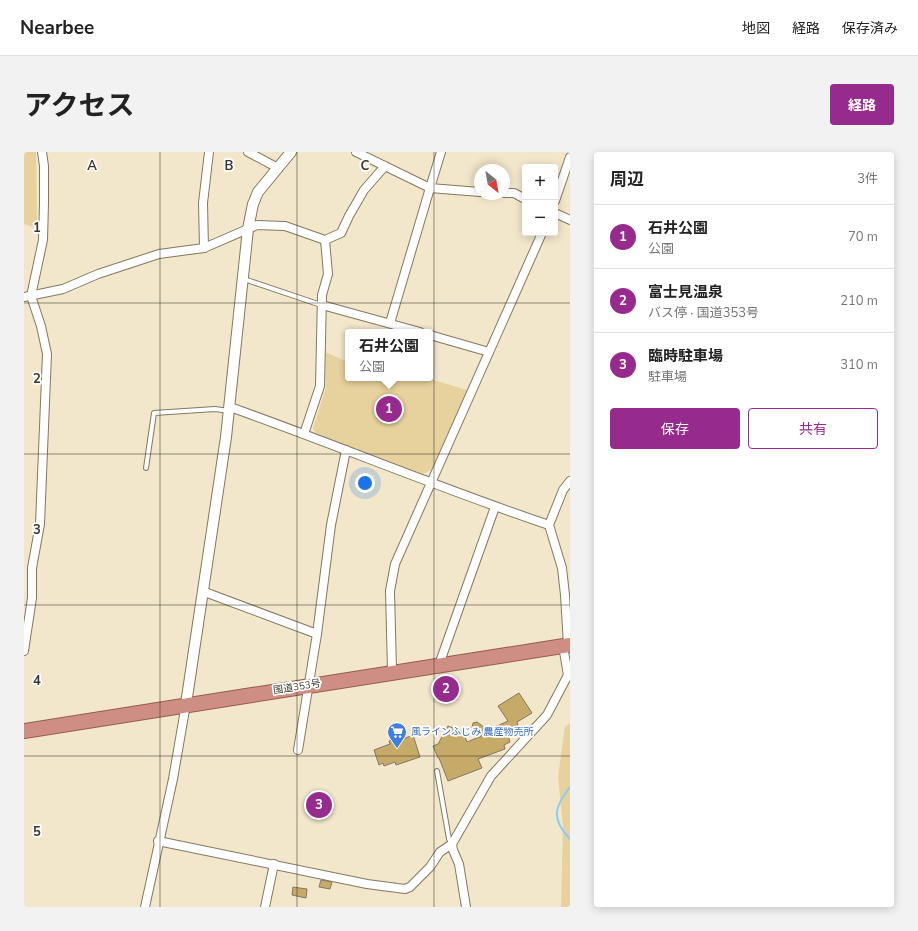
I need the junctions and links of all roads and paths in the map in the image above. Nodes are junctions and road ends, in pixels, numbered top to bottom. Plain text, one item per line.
1 (42, 152) edge
2 (209, 152) edge
3 (248, 152) edge
4 (291, 152) edge
5 (356, 152) edge
6 (441, 152) edge
7 (570, 157) edge
8 (385, 166) junction
9 (278, 168) junction
10 (430, 188) junction
11 (558, 191) edge
12 (474, 192) edge
13 (510, 194) edge
14 (522, 198) edge
15 (558, 214) edge
16 (570, 220) edge
17 (248, 229) junction
18 (541, 236) edge
19 (325, 240) junction
20 (204, 248) junction
21 (243, 279) junction
22 (27, 297) edge
23 (322, 305) junction
24 (390, 323) junction
25 (410, 329) edge
26 (433, 336) edge
27 (489, 352) junction
28 (230, 409) junction
29 (304, 434) junction
30 (346, 450) junction
31 (146, 468) dead end
32 (570, 481) edge
33 (431, 482) junction
34 (495, 507) junction
35 (549, 526) junction
36 (202, 591) junction
37 (317, 634) junction
38 (567, 645) edge
39 (24, 651) edge
40 (568, 662) edge
41 (441, 664) junction
42 (392, 671) junction
43 (309, 685) junction
44 (186, 704) junction
45 (24, 731) edge
46 (298, 750) dead end
47 (437, 771) dead end
48 (158, 841) junction
49 (452, 844) junction
50 (274, 864) junction
51 (145, 907) edge
52 (265, 907) edge
53 (466, 907) edge

1 - 22 street
2 - 20 street
3 - 9 street
4 - 9 street
5 - 8 street
6 - 10 street
7 - 11 street
8 - 10 street
8 - 19 street
9 - 17 street
10 - 12 street
10 - 24 street
13 - 14 street
15 - 16 street
17 - 19 street
17 - 20 street
17 - 21 street
18 - 27 street
19 - 23 street
20 - 22 street
21 - 23 lane
21 - 28 street
22 - 39 street
23 - 24 street
23 - 29 street
24 - 25 street
26 - 27 street
27 - 33 street
28 - 29 street
28 - 31 lane
28 - 36 street
29 - 30 street
30 - 33 street
30 - 37 street
32 - 35 street
33 - 34 street
33 - 42 street
34 - 35 street
34 - 41 street
35 - 38 street
36 - 37 street
36 - 44 street
37 - 43 street
38 - 40 street
38 - 41 highway, 国道353号
40 - 49 street
41 - 42 highway, 国道353号
42 - 43 highway, 国道353号
43 - 44 highway, 国道353号
43 - 46 street
44 - 45 highway, 国道353号
44 - 48 street
47 - 49 lane
48 - 50 street
48 - 51 street
49 - 50 street
49 - 53 street
50 - 52 street

